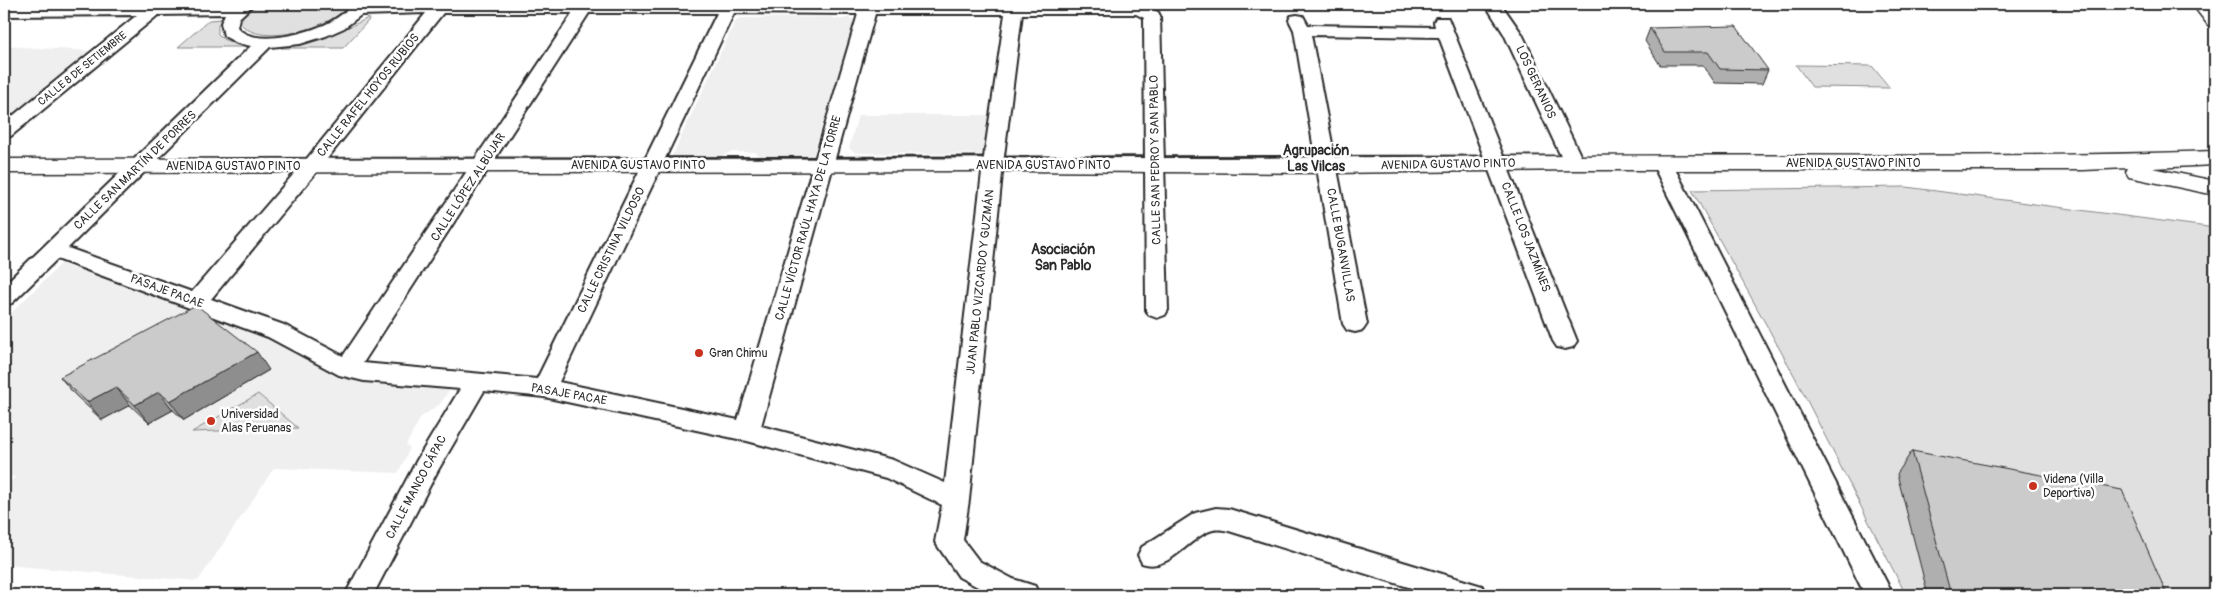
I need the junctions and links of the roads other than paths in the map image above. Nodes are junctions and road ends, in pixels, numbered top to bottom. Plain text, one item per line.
1 (14, 4) edge
2 (1493, 4) edge
3 (2202, 4) edge
4 (242, 6) edge
5 (441, 6) edge
6 (728, 6) edge
7 (868, 6) edge
8 (158, 7) edge
9 (361, 7) edge
10 (585, 7) edge
11 (1015, 7) edge
12 (4, 11) edge
13 (2215, 21) edge
14 (1444, 27) joint
15 (265, 42) junction
16 (4, 132) edge
17 (2215, 158) edge
18 (1574, 163) junction
19 (1662, 163) junction
20 (2083, 163) junction
21 (652, 164) junction
22 (823, 164) junction
23 (993, 164) junction
24 (1498, 164) junction
25 (312, 165) junction
26 (482, 165) junction
27 (1156, 165) junction
28 (4, 166) edge
29 (140, 166) junction
30 (1328, 166) junction
31 (2215, 188) edge
32 (53, 250) junction
33 (4, 298) edge
34 (197, 301) junction
35 (1157, 310) dead end
36 (1355, 324) dead end
37 (1565, 341) dead end
38 (347, 369) junction
39 (477, 382) junction
40 (544, 388) junction
41 (747, 432) junction
42 (956, 500) junction
43 (1152, 555) dead end
44 (359, 595) edge
45 (1025, 595) edge
46 (1472, 595) edge
47 (1879, 595) edge

1 - 12 street
2 - 18 street, LOS GERANIOS
3 - 13 main road
4 - 8 street
4 - 15 street
5 - 9 street
5 - 10 street
5 - 25 street, CALLE RAFEL HOYOS RUBIOS
6 - 7 street
6 - 10 street
6 - 21 street, CALLE CRISTINA VILDOSO
7 - 11 street
7 - 22 street, CALLE VÍCTOR RAÚL HAYA DE LA TORRE
8 - 12 street
8 - 16 street, CALLE 8 DE SETIEMBRE
9 - 15 street
10 - 26 street, CALLE LÓPEZ ALBÚJAR
11 - 23 street, JUAN PABLO VIZCARDO Y GUZMÁN
11 - 27 street, CALLE SAN PEDRO Y SAN PABLO
14 - 24 street, CALLE LOS JAZMÍNES
14 - 30 street, CALLE BUGANVILLAS
15 - 29 street, CALLE SAN MARTÍN DE PORRES
17 - 20 main road, AVENIDA GUSTAVO PINTO
18 - 19 main road, AVENIDA GUSTAVO PINTO
18 - 24 main road, AVENIDA GUSTAVO PINTO
19 - 20 main road, AVENIDA GUSTAVO PINTO
19 - 47 street
20 - 31 main road, AVENIDA GUSTAVO PINTO
21 - 22 main road, AVENIDA GUSTAVO PINTO
21 - 26 main road, AVENIDA GUSTAVO PINTO
21 - 40 street, CALLE CRISTINA VILDOSO
22 - 23 main road, AVENIDA GUSTAVO PINTO
22 - 41 street, CALLE VÍCTOR RAÚL HAYA DE LA TORRE
23 - 27 main road, AVENIDA GUSTAVO PINTO
23 - 42 street, JUAN PABLO VIZCARDO Y GUZMÁN
24 - 30 main road, AVENIDA GUSTAVO PINTO
24 - 37 street, CALLE LOS JAZMÍNES
25 - 26 main road, AVENIDA GUSTAVO PINTO
25 - 29 main road, AVENIDA GUSTAVO PINTO
25 - 34 street, CALLE RAFEL HOYOS RUBIOS
26 - 38 street, CALLE LÓPEZ ALBÚJAR
27 - 30 main road, AVENIDA GUSTAVO PINTO
27 - 35 street, CALLE SAN PEDRO Y SAN PABLO
28 - 29 main road, AVENIDA GUSTAVO PINTO
29 - 32 street, CALLE SAN MARTÍN DE PORRES
30 - 36 street, CALLE BUGANVILLAS
32 - 33 street, CALLE SAN MARTÍN DE PORRES
32 - 34 street, PASAJE PACAE
34 - 38 street, PASAJE PACAE
38 - 39 street, PASAJE PACAE
39 - 40 street, PASAJE PACAE
39 - 44 street, CALLE MANCO CÁPAC
40 - 41 street, PASAJE PACAE
41 - 42 street, PASAJE PACAE
42 - 45 street
43 - 46 street

